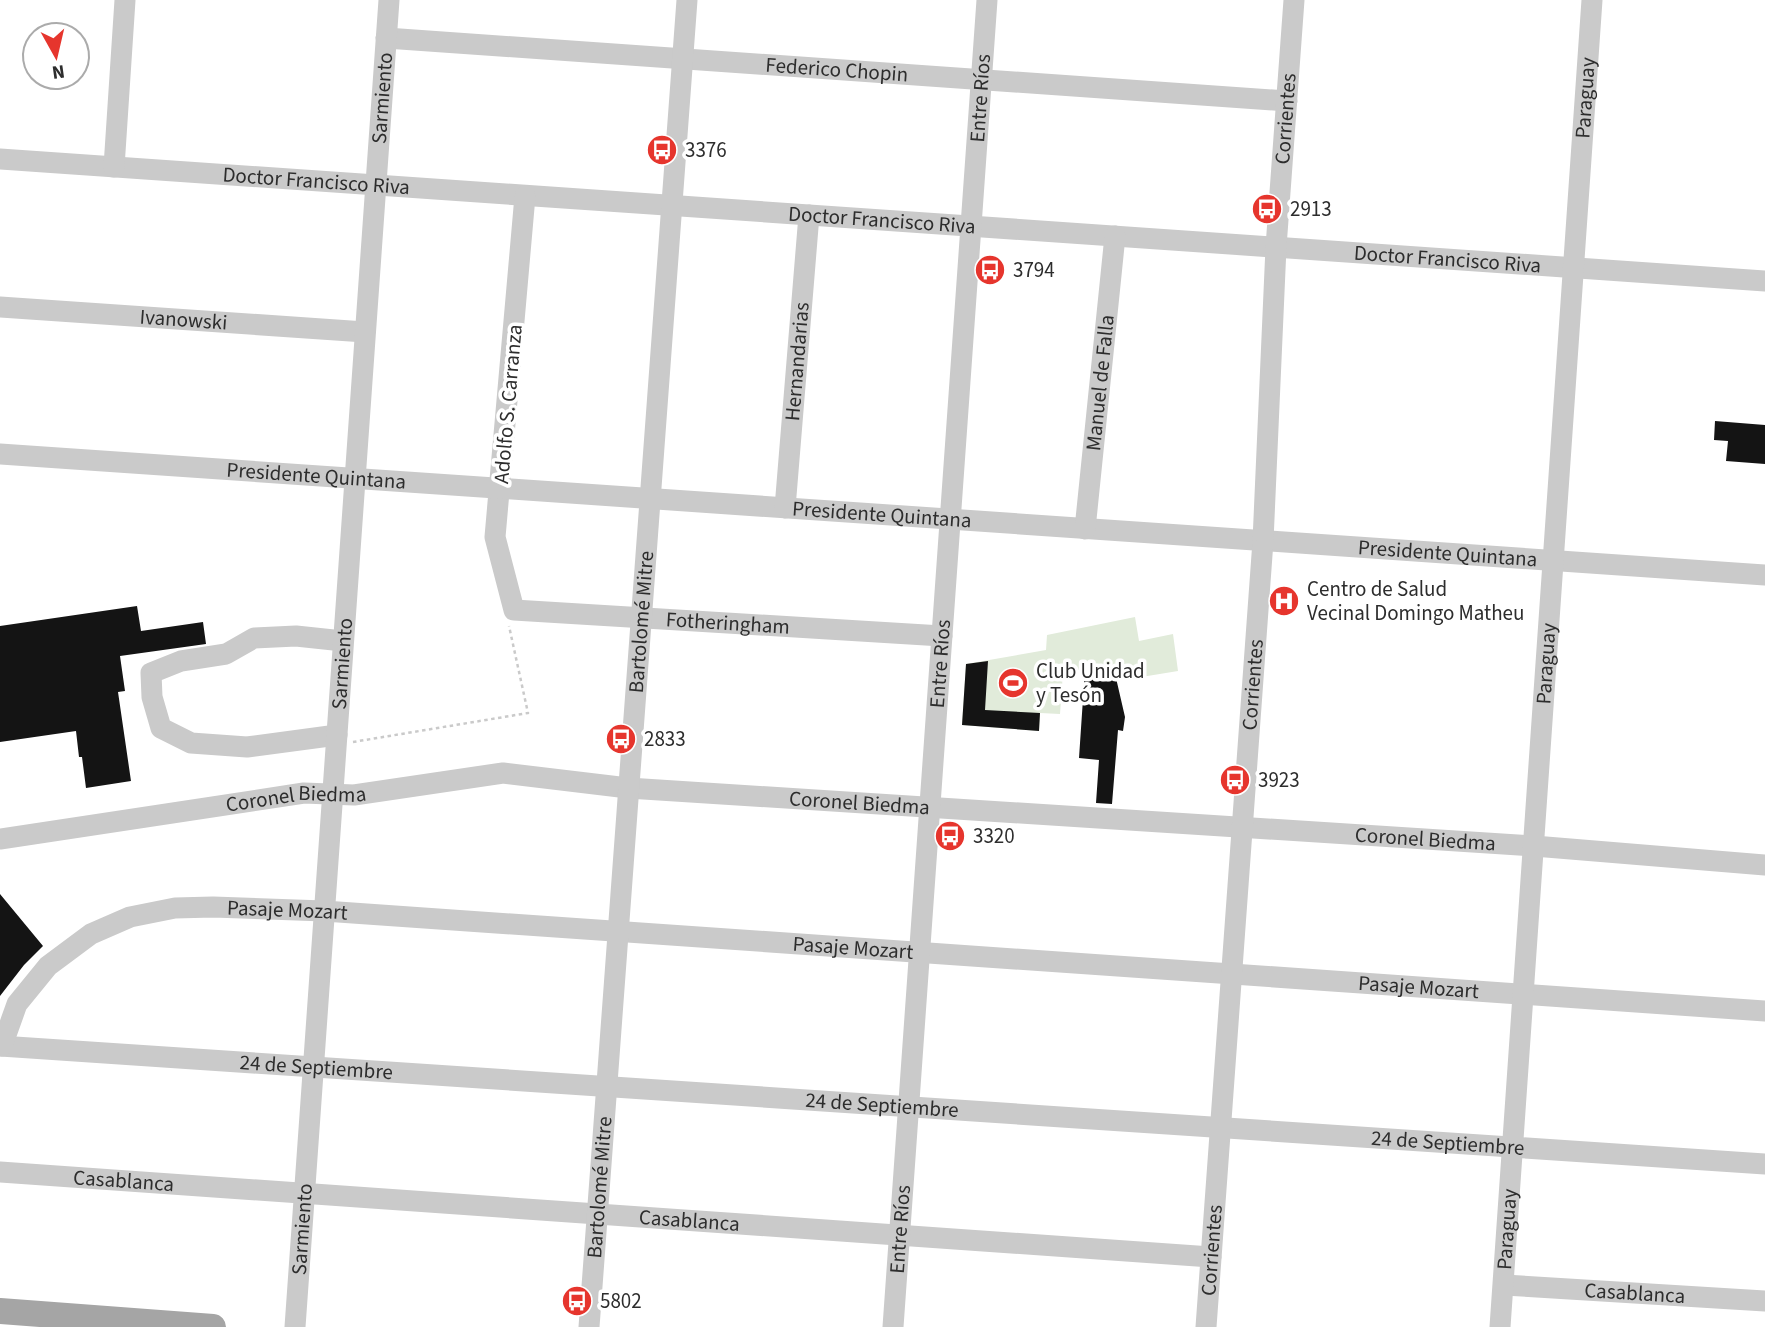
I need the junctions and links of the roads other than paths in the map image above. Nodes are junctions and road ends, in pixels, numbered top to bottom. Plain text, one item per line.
1 (125, 0) edge
2 (389, 0) edge
3 (687, 0) edge
4 (987, 0) edge
5 (1294, 0) edge
6 (1592, 0) edge
7 (386, 38) junction
8 (683, 59) junction
9 (981, 80) junction
10 (1287, 101) junction
11 (0, 159) edge
12 (114, 167) junction
13 (376, 185) junction
14 (525, 196) junction
15 (672, 205) junction
16 (809, 215) junction
17 (971, 226) junction
18 (1115, 236) junction
19 (1276, 247) junction
20 (1575, 268) junction
21 (1765, 281) edge
22 (0, 307) edge
23 (365, 332) junction
24 (0, 454) edge
25 (355, 478) junction
26 (500, 488) junction
27 (650, 499) junction
28 (785, 508) junction
29 (950, 519) junction
30 (1085, 529) junction
31 (1263, 541) junction
32 (1554, 561) junction
33 (1765, 575) edge
34 (514, 610) joint
35 (643, 618) junction
36 (942, 636) junction
37 (343, 640) junction
38 (336, 740) junction
39 (628, 788) junction
40 (333, 793) junction
41 (929, 808) junction
42 (1242, 828) junction
43 (0, 839) edge
44 (1534, 846) junction
45 (1765, 865) edge
46 (324, 911) junction
47 (618, 931) junction
48 (920, 952) junction
49 (1232, 974) junction
50 (1524, 994) junction
51 (1765, 1010) edge
52 (1, 1046) edge
53 (313, 1067) junction
54 (607, 1086) junction
55 (909, 1106) junction
56 (1221, 1127) junction
57 (1513, 1147) junction
58 (1765, 1164) edge
59 (0, 1172) edge
60 (304, 1194) junction
61 (598, 1214) junction
62 (900, 1236) junction
63 (1211, 1257) junction
64 (1504, 1285) junction
65 (1765, 1301) edge
66 (0, 1311) edge
67 (213, 1327) edge
68 (295, 1327) edge
69 (589, 1327) edge
70 (893, 1327) edge
71 (1206, 1327) edge
72 (1500, 1327) edge

1 - 12 street
2 - 7 street, Sarmiento
3 - 8 street, Bartolomé Mitre
4 - 9 street, Entre Ríos
5 - 10 street, Corrientes
6 - 20 street, Paraguay
7 - 8 street, Federico Chopin
7 - 13 street, Sarmiento
8 - 9 street, Federico Chopin
8 - 15 street, Bartolomé Mitre
9 - 10 street, Federico Chopin
9 - 17 street, Entre Ríos
10 - 19 street, Corrientes
11 - 12 street, Doctor Francisco Riva
12 - 13 street, Doctor Francisco Riva
13 - 14 street, Doctor Francisco Riva
13 - 23 street, Sarmiento
14 - 15 street, Doctor Francisco Riva
14 - 26 street, Adolfo S. Carranza
15 - 16 street, Doctor Francisco Riva
15 - 27 street, Bartolomé Mitre
16 - 17 street, Doctor Francisco Riva
16 - 28 street, Hernandarias
17 - 18 street, Doctor Francisco Riva
17 - 29 street, Entre Ríos
18 - 19 street, Doctor Francisco Riva
18 - 30 street, Manuel de Falla
19 - 20 street, Doctor Francisco Riva
19 - 31 street, Corrientes
20 - 21 street, Doctor Francisco Riva
20 - 32 street, Paraguay
22 - 23 street, Ivanowski
23 - 25 street, Sarmiento
24 - 25 street, Presidente Quintana
25 - 26 street, Presidente Quintana
25 - 37 street, Sarmiento
26 - 27 street, Presidente Quintana
26 - 34 street, Adolfo S. Carranza
27 - 28 street, Presidente Quintana
27 - 35 street, Bartolomé Mitre
28 - 29 street, Presidente Quintana
29 - 30 street, Presidente Quintana
29 - 36 street, Entre Ríos
30 - 31 street, Presidente Quintana
31 - 32 street, Presidente Quintana
31 - 42 street, Corrientes
32 - 33 street, Presidente Quintana
32 - 44 street, Paraguay
34 - 35 street, Fotheringham
35 - 36 street, Fotheringham
35 - 39 street, Bartolomé Mitre
36 - 41 street, Entre Ríos
37 - 38 street, Sarmiento
37 - 38 street
38 - 40 street, Sarmiento
39 - 40 street, Coronel Biedma
39 - 41 street, Coronel Biedma
39 - 47 street, Bartolomé Mitre
40 - 43 street, Coronel Biedma
40 - 46 street, Sarmiento
41 - 42 street, Coronel Biedma
41 - 48 street, Entre Ríos
42 - 44 street, Coronel Biedma
42 - 49 street, Corrientes
44 - 45 street, Coronel Biedma
44 - 50 street, Paraguay
46 - 47 street, Pasaje Mozart
46 - 52 street, Pasaje Mozart
46 - 53 street, Sarmiento
47 - 48 street, Pasaje Mozart
47 - 54 street, Bartolomé Mitre
48 - 49 street, Pasaje Mozart
48 - 55 street, Entre Ríos
49 - 50 street, Pasaje Mozart
49 - 56 street, Corrientes
50 - 51 street, Pasaje Mozart
50 - 57 street, Paraguay
52 - 53 street, 24 de Septiembre
53 - 54 street, 24 de Septiembre
53 - 60 street, Sarmiento
54 - 55 street, 24 de Septiembre
54 - 61 street, Bartolomé Mitre
55 - 56 street, 24 de Septiembre
55 - 62 street, Entre Ríos
56 - 57 street, 24 de Septiembre
56 - 63 street, Corrientes
57 - 58 street, 24 de Septiembre
57 - 64 street, Paraguay
59 - 60 street, Casablanca
60 - 61 street, Casablanca
60 - 68 street, Sarmiento
61 - 62 street, Casablanca
61 - 69 street, Bartolomé Mitre
62 - 63 street, Casablanca
62 - 70 street, Entre Ríos
63 - 71 street, Corrientes
64 - 65 street, Casablanca
64 - 72 street, Paraguay
66 - 67 main road

